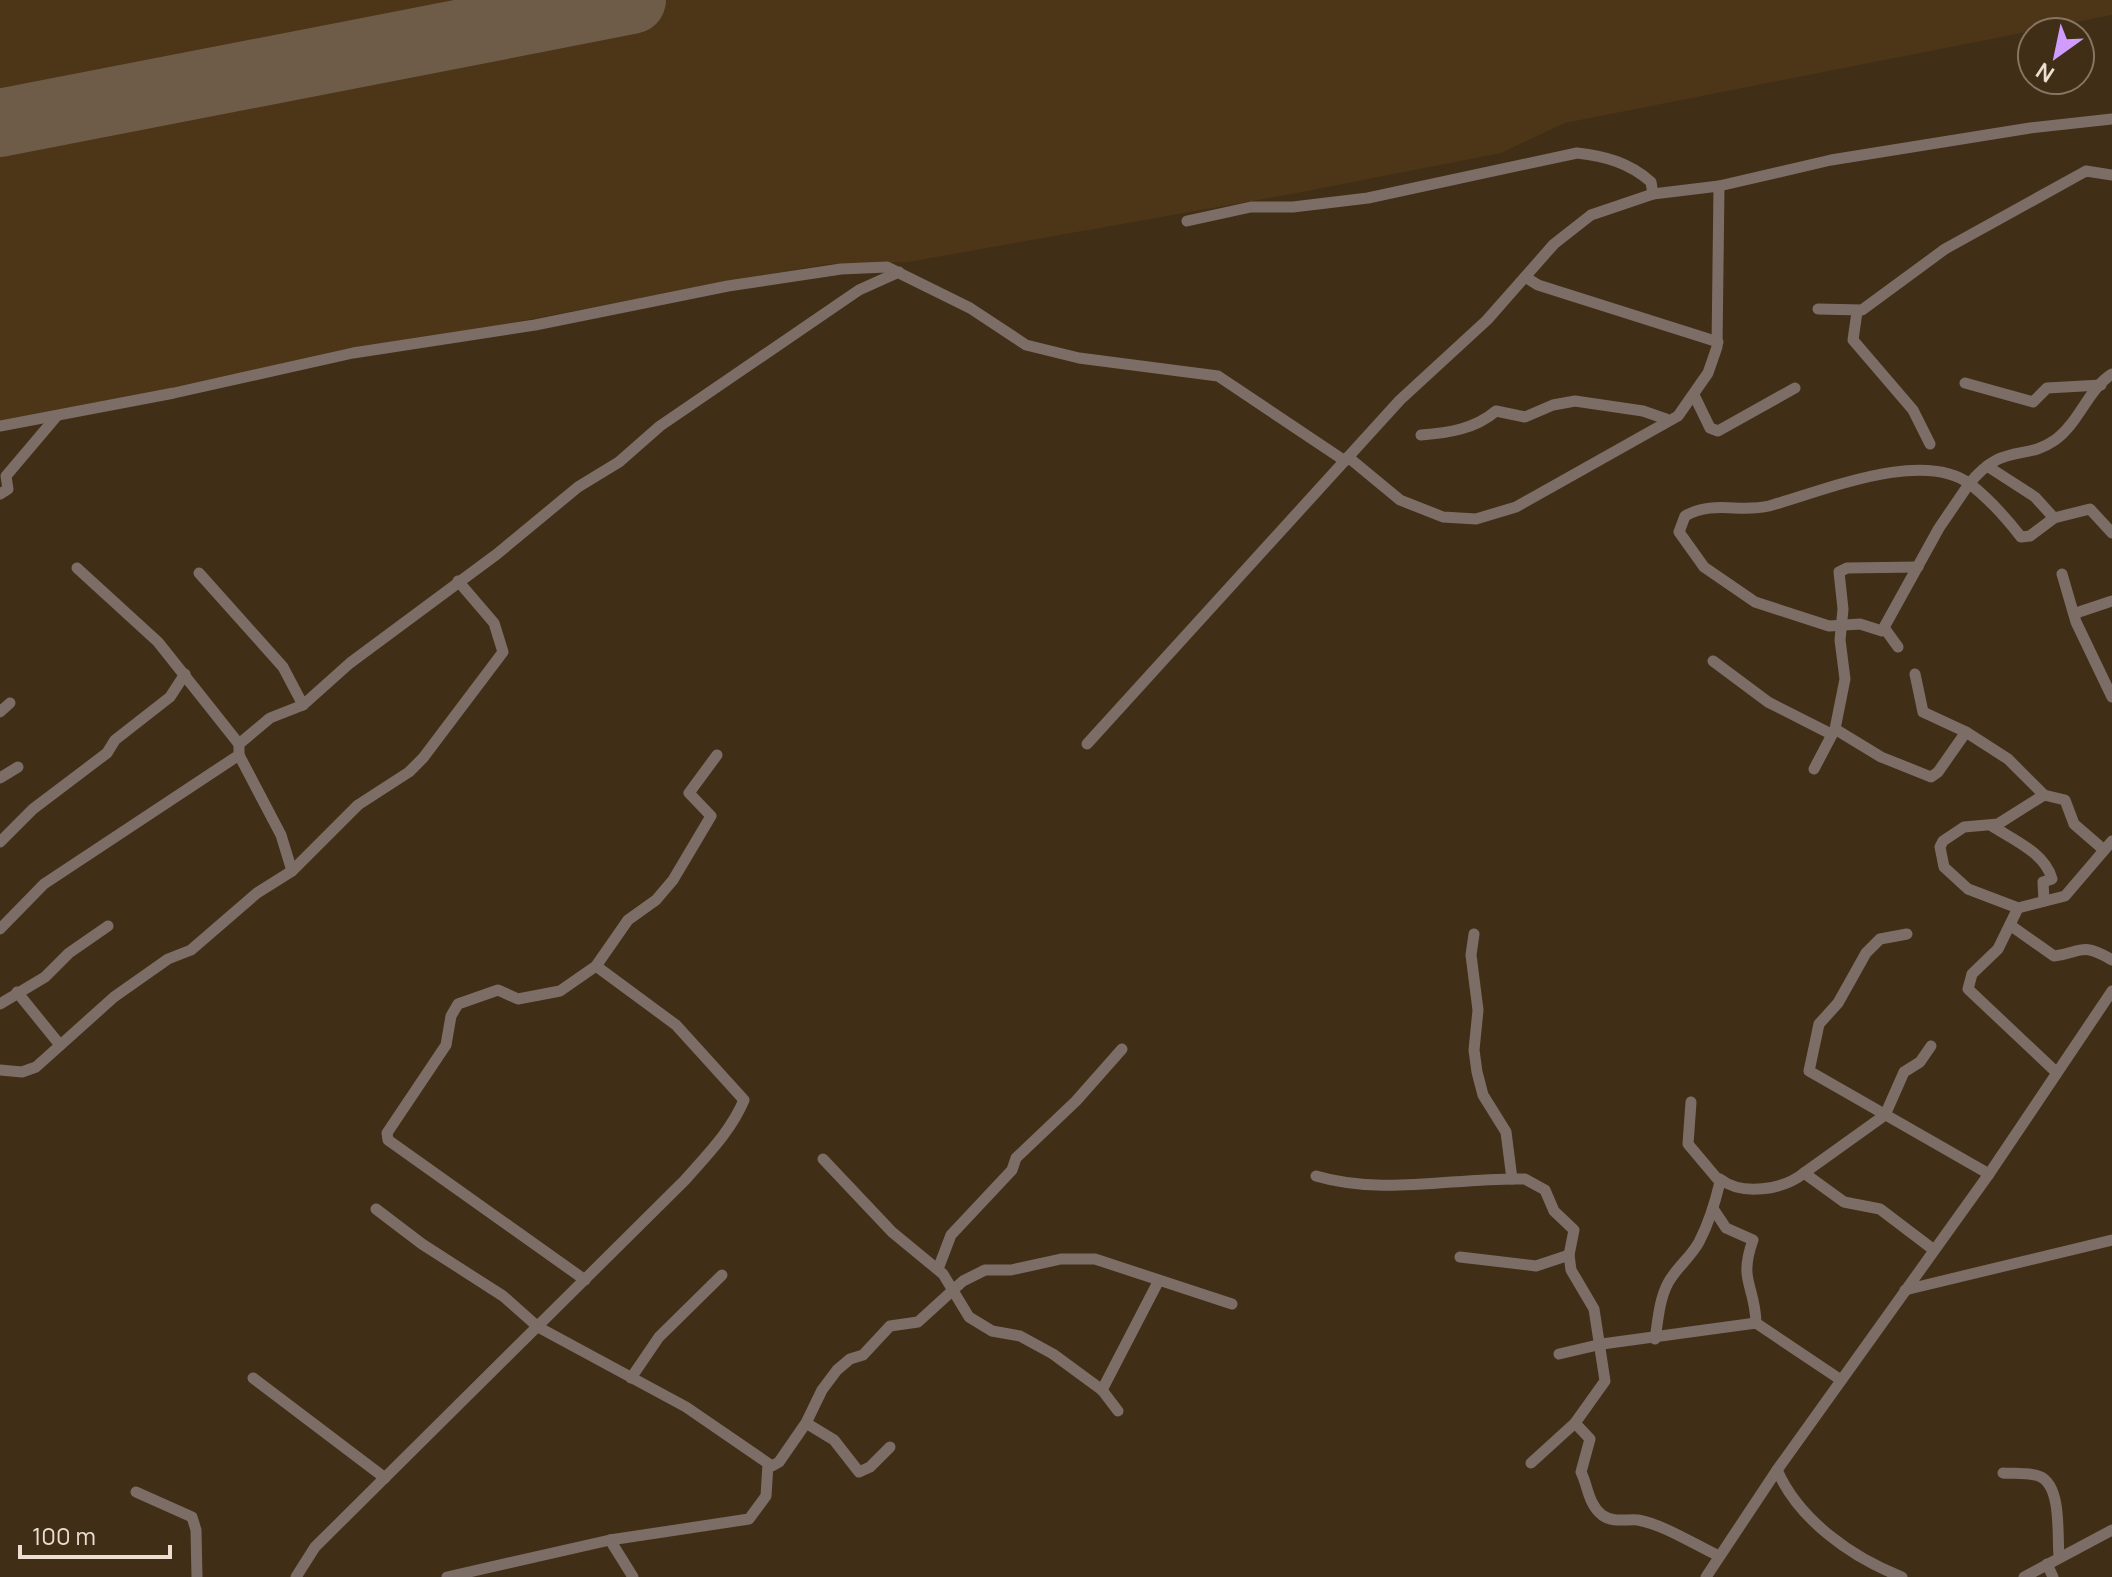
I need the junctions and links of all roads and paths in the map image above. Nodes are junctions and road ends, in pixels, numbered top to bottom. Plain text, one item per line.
1 (2112, 119) edge
2 (2112, 175) edge
3 (1719, 186) junction
4 (1653, 194) junction
5 (1187, 221) dead end
6 (899, 272) junction
7 (1525, 277) junction
8 (1818, 309) dead end
9 (1857, 312) junction
10 (1718, 342) junction
11 (2112, 374) edge
12 (1965, 383) dead end
13 (2101, 385) junction
14 (1795, 388) dead end
15 (1694, 395) junction
16 (56, 417) junction
17 (1666, 419) junction
18 (0, 426) edge
19 (1421, 435) dead end
20 (1930, 444) dead end
21 (1346, 459) junction
22 (1987, 466) junction
23 (1969, 484) junction
24 (0, 494) edge
25 (2054, 518) junction
26 (2112, 533) edge
27 (1918, 567) junction
28 (77, 568) dead end
29 (199, 573) dead end
30 (2062, 574) dead end
31 (458, 581) junction
32 (2112, 601) edge
33 (2076, 613) junction
34 (1839, 624) junction
35 (1885, 629) junction
36 (1898, 647) dead end
37 (1713, 661) dead end
38 (185, 674) junction
39 (1915, 674) dead end
40 (2112, 697) edge
41 (10, 703) dead end
42 (303, 705) junction
43 (0, 712) edge
44 (1833, 732) junction
45 (1966, 732) junction
46 (1087, 744) dead end
47 (239, 750) junction
48 (717, 755) dead end
49 (18, 767) dead end
50 (1814, 769) dead end
51 (0, 778) edge
52 (2044, 795) junction
53 (1992, 826) junction
54 (0, 842) edge
55 (2108, 845) edge
56 (292, 871) junction
57 (2044, 901) junction
58 (2018, 908) junction
59 (2010, 925) junction
60 (108, 926) dead end
61 (0, 929) edge
62 (1474, 934) dead end
63 (1907, 934) dead end
64 (2112, 960) edge
65 (596, 966) junction
66 (2112, 991) edge
67 (17, 992) junction
68 (0, 1004) edge
69 (60, 1045) junction
70 (1931, 1046) dead end
71 (1122, 1049) dead end
72 (0, 1070) edge
73 (2056, 1072) junction
74 (1691, 1102) dead end
75 (1885, 1115) junction
76 (823, 1159) dead end
77 (1804, 1173) junction
78 (1989, 1174) junction
79 (1316, 1176) dead end
80 (1512, 1179) junction
81 (1720, 1179) junction
82 (376, 1209) dead end
83 (1714, 1210) junction
84 (2112, 1240) edge
85 (1934, 1250) junction
86 (1569, 1255) junction
87 (1460, 1257) dead end
88 (938, 1269) junction
89 (722, 1275) dead end
90 (585, 1280) junction
91 (1158, 1282) junction
92 (954, 1290) junction
93 (1905, 1290) junction
94 (1232, 1304) dead end
95 (1756, 1323) junction
96 (538, 1327) junction
97 (1655, 1339) junction
98 (1602, 1344) junction
99 (1559, 1354) dead end
100 (253, 1378) dead end
101 (631, 1378) junction
102 (1841, 1380) junction
103 (1102, 1390) junction
104 (1118, 1411) dead end
105 (806, 1423) junction
106 (1575, 1423) junction
107 (890, 1447) dead end
108 (1531, 1463) dead end
109 (768, 1464) junction
110 (1777, 1470) junction
111 (2003, 1473) dead end
112 (385, 1478) junction
113 (136, 1492) dead end
114 (2112, 1530) edge
115 (610, 1540) junction
116 (1719, 1556) junction
117 (2059, 1556) junction
118 (2047, 1564) junction
119 (453, 1576) edge
120 (197, 1577) edge
121 (296, 1577) edge
122 (633, 1577) edge
123 (1706, 1577) edge
124 (1902, 1577) edge
125 (2024, 1577) edge
126 (2053, 1577) edge

1 - 3 street
2 - 9 street
3 - 4 street
3 - 10 street
4 - 5 street
4 - 7 street
6 - 16 street
6 - 21 street
6 - 31 street
7 - 10 street
7 - 21 street
8 - 9 street
9 - 20 street
10 - 15 street
11 - 13 street
12 - 13 street
13 - 22 street
14 - 15 street
15 - 17 street
16 - 18 street
16 - 24 street
17 - 19 street
17 - 21 street
21 - 46 street
22 - 23 street
22 - 25 street
23 - 25 street
23 - 27 street
23 - 34 street
25 - 26 street
27 - 34 street
27 - 35 street
28 - 38 street
29 - 42 street
30 - 33 street
31 - 42 street
31 - 56 street
32 - 33 street
33 - 40 street
34 - 35 street
34 - 44 street
35 - 36 street
37 - 44 street
38 - 47 street
38 - 54 street
39 - 45 street
41 - 43 street
42 - 47 street
44 - 45 street
44 - 50 street
45 - 52 street
47 - 56 street
47 - 61 street
48 - 65 street
49 - 51 street
52 - 53 street
52 - 55 street
53 - 57 street
53 - 58 street
55 - 57 street
56 - 69 street
57 - 58 street
58 - 59 street
59 - 64 street
59 - 73 street
60 - 67 street
62 - 80 street
63 - 75 street
65 - 90 street
65 - 90 street
66 - 73 street
67 - 68 street
67 - 69 street
69 - 72 street
70 - 75 street
71 - 88 street
73 - 78 street
74 - 81 street
75 - 77 street
75 - 78 street
76 - 88 street
77 - 81 street
77 - 85 street
78 - 85 street
79 - 80 street
80 - 86 street
81 - 83 street
82 - 96 street
83 - 95 street
83 - 97 street
84 - 93 street
85 - 93 street
86 - 87 street
86 - 98 street
88 - 92 street
89 - 101 street
90 - 96 street
91 - 92 street
91 - 94 street
91 - 103 street
92 - 103 street
92 - 105 street
93 - 102 street
95 - 97 street
95 - 102 street
96 - 101 street
96 - 112 street
97 - 98 street
98 - 99 street
98 - 106 street
100 - 112 street
101 - 109 street
102 - 110 street
103 - 104 street
105 - 107 street
105 - 109 street
106 - 108 street
106 - 116 street
109 - 115 street
110 - 116 street
110 - 124 street
111 - 117 street
112 - 121 street
113 - 120 street
114 - 117 street
115 - 119 street
115 - 122 street
116 - 123 street
117 - 118 street
118 - 125 street
118 - 126 street

